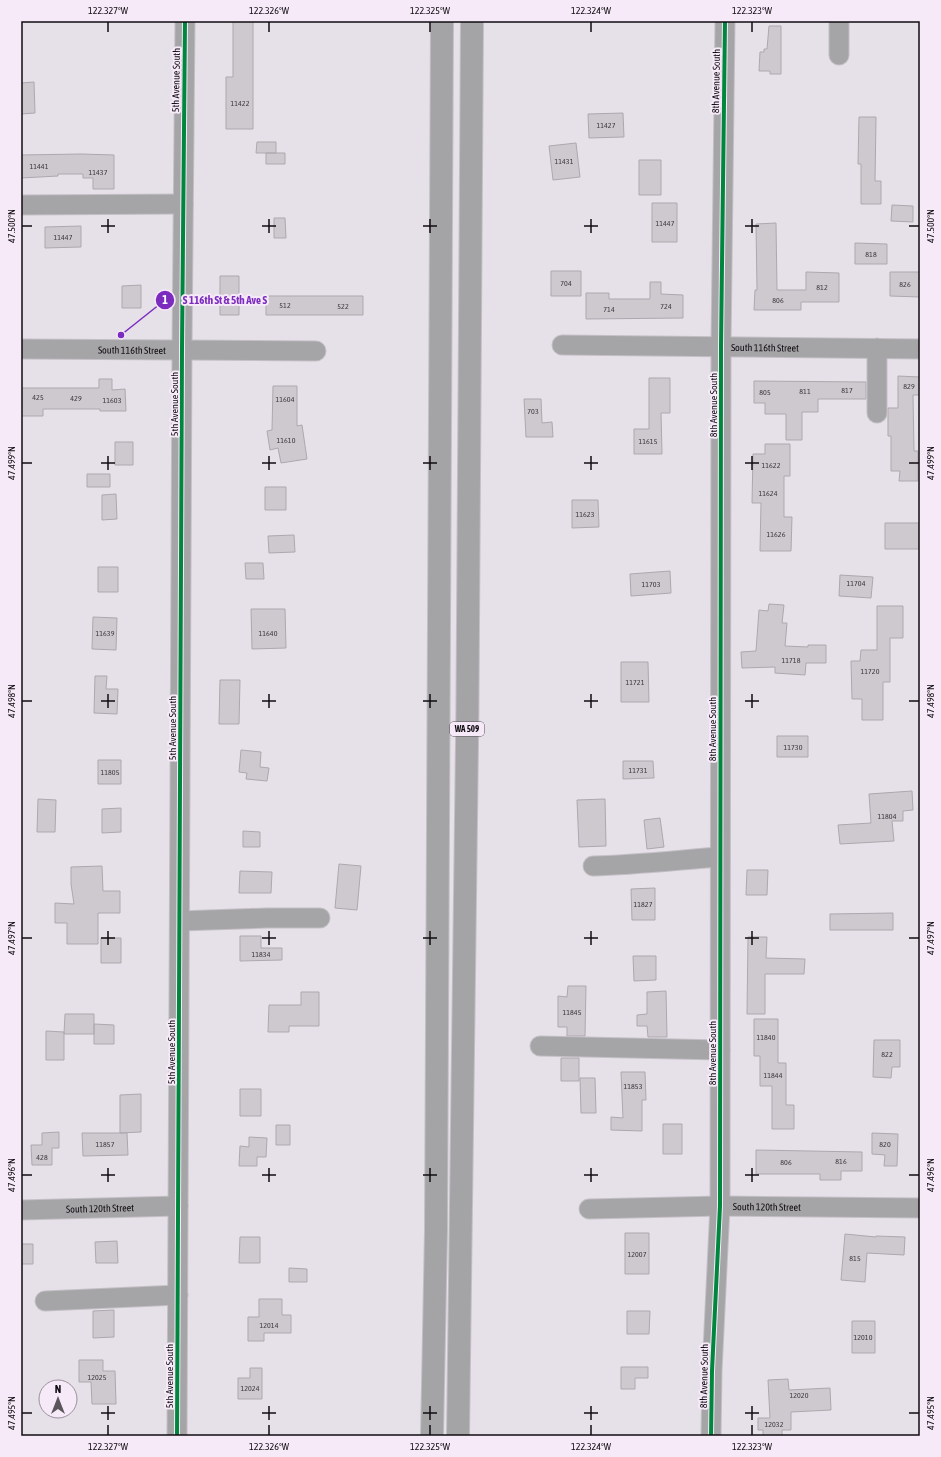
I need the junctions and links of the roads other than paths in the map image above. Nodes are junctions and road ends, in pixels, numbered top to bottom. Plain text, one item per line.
1 (185, 21) edge
2 (442, 21) edge
3 (472, 21) edge
4 (725, 21) edge
5 (839, 21) edge
6 (839, 55) dead end
7 (77, 195) dead end
8 (148, 204) junction
9 (183, 204) junction
10 (21, 206) edge
11 (562, 345) dead end
12 (721, 346) junction
13 (877, 348) junction
14 (21, 349) edge
15 (182, 349) junction
16 (920, 349) edge
17 (316, 351) dead end
18 (877, 413) dead end
19 (720, 857) junction
20 (593, 866) dead end
21 (320, 918) dead end
22 (180, 921) junction
23 (540, 1046) dead end
24 (720, 1050) junction
25 (178, 1206) junction
26 (720, 1206) junction
27 (920, 1208) edge
28 (589, 1209) dead end
29 (21, 1210) edge
30 (178, 1295) junction
31 (45, 1300) dead end
32 (177, 1436) edge
33 (432, 1436) edge
34 (458, 1436) edge
35 (711, 1436) edge

1 - 9 street, 5th Avenue South
2 - 33 highway, WA 509
3 - 34 highway, WA 509
4 - 12 street, 8th Avenue South
5 - 6 street
7 - 8 street
8 - 9 street
8 - 10 street
9 - 15 street, 5th Avenue South
11 - 12 street, South 116th Street
12 - 13 street, South 116th Street
12 - 19 street, 8th Avenue South
13 - 16 street, South 116th Street
13 - 18 street
14 - 15 street, South 116th Street
15 - 17 street, South 116th Street
15 - 22 street, 5th Avenue South
19 - 20 street
19 - 24 street, 8th Avenue South
21 - 22 street
22 - 25 street, 5th Avenue South
23 - 24 street
24 - 26 street, 8th Avenue South
25 - 29 street, South 120th Street
25 - 30 street, 5th Avenue South
26 - 27 street, South 120th Street
26 - 28 street, South 120th Street
26 - 35 street, 8th Avenue South
30 - 31 street
30 - 32 street, 5th Avenue South

